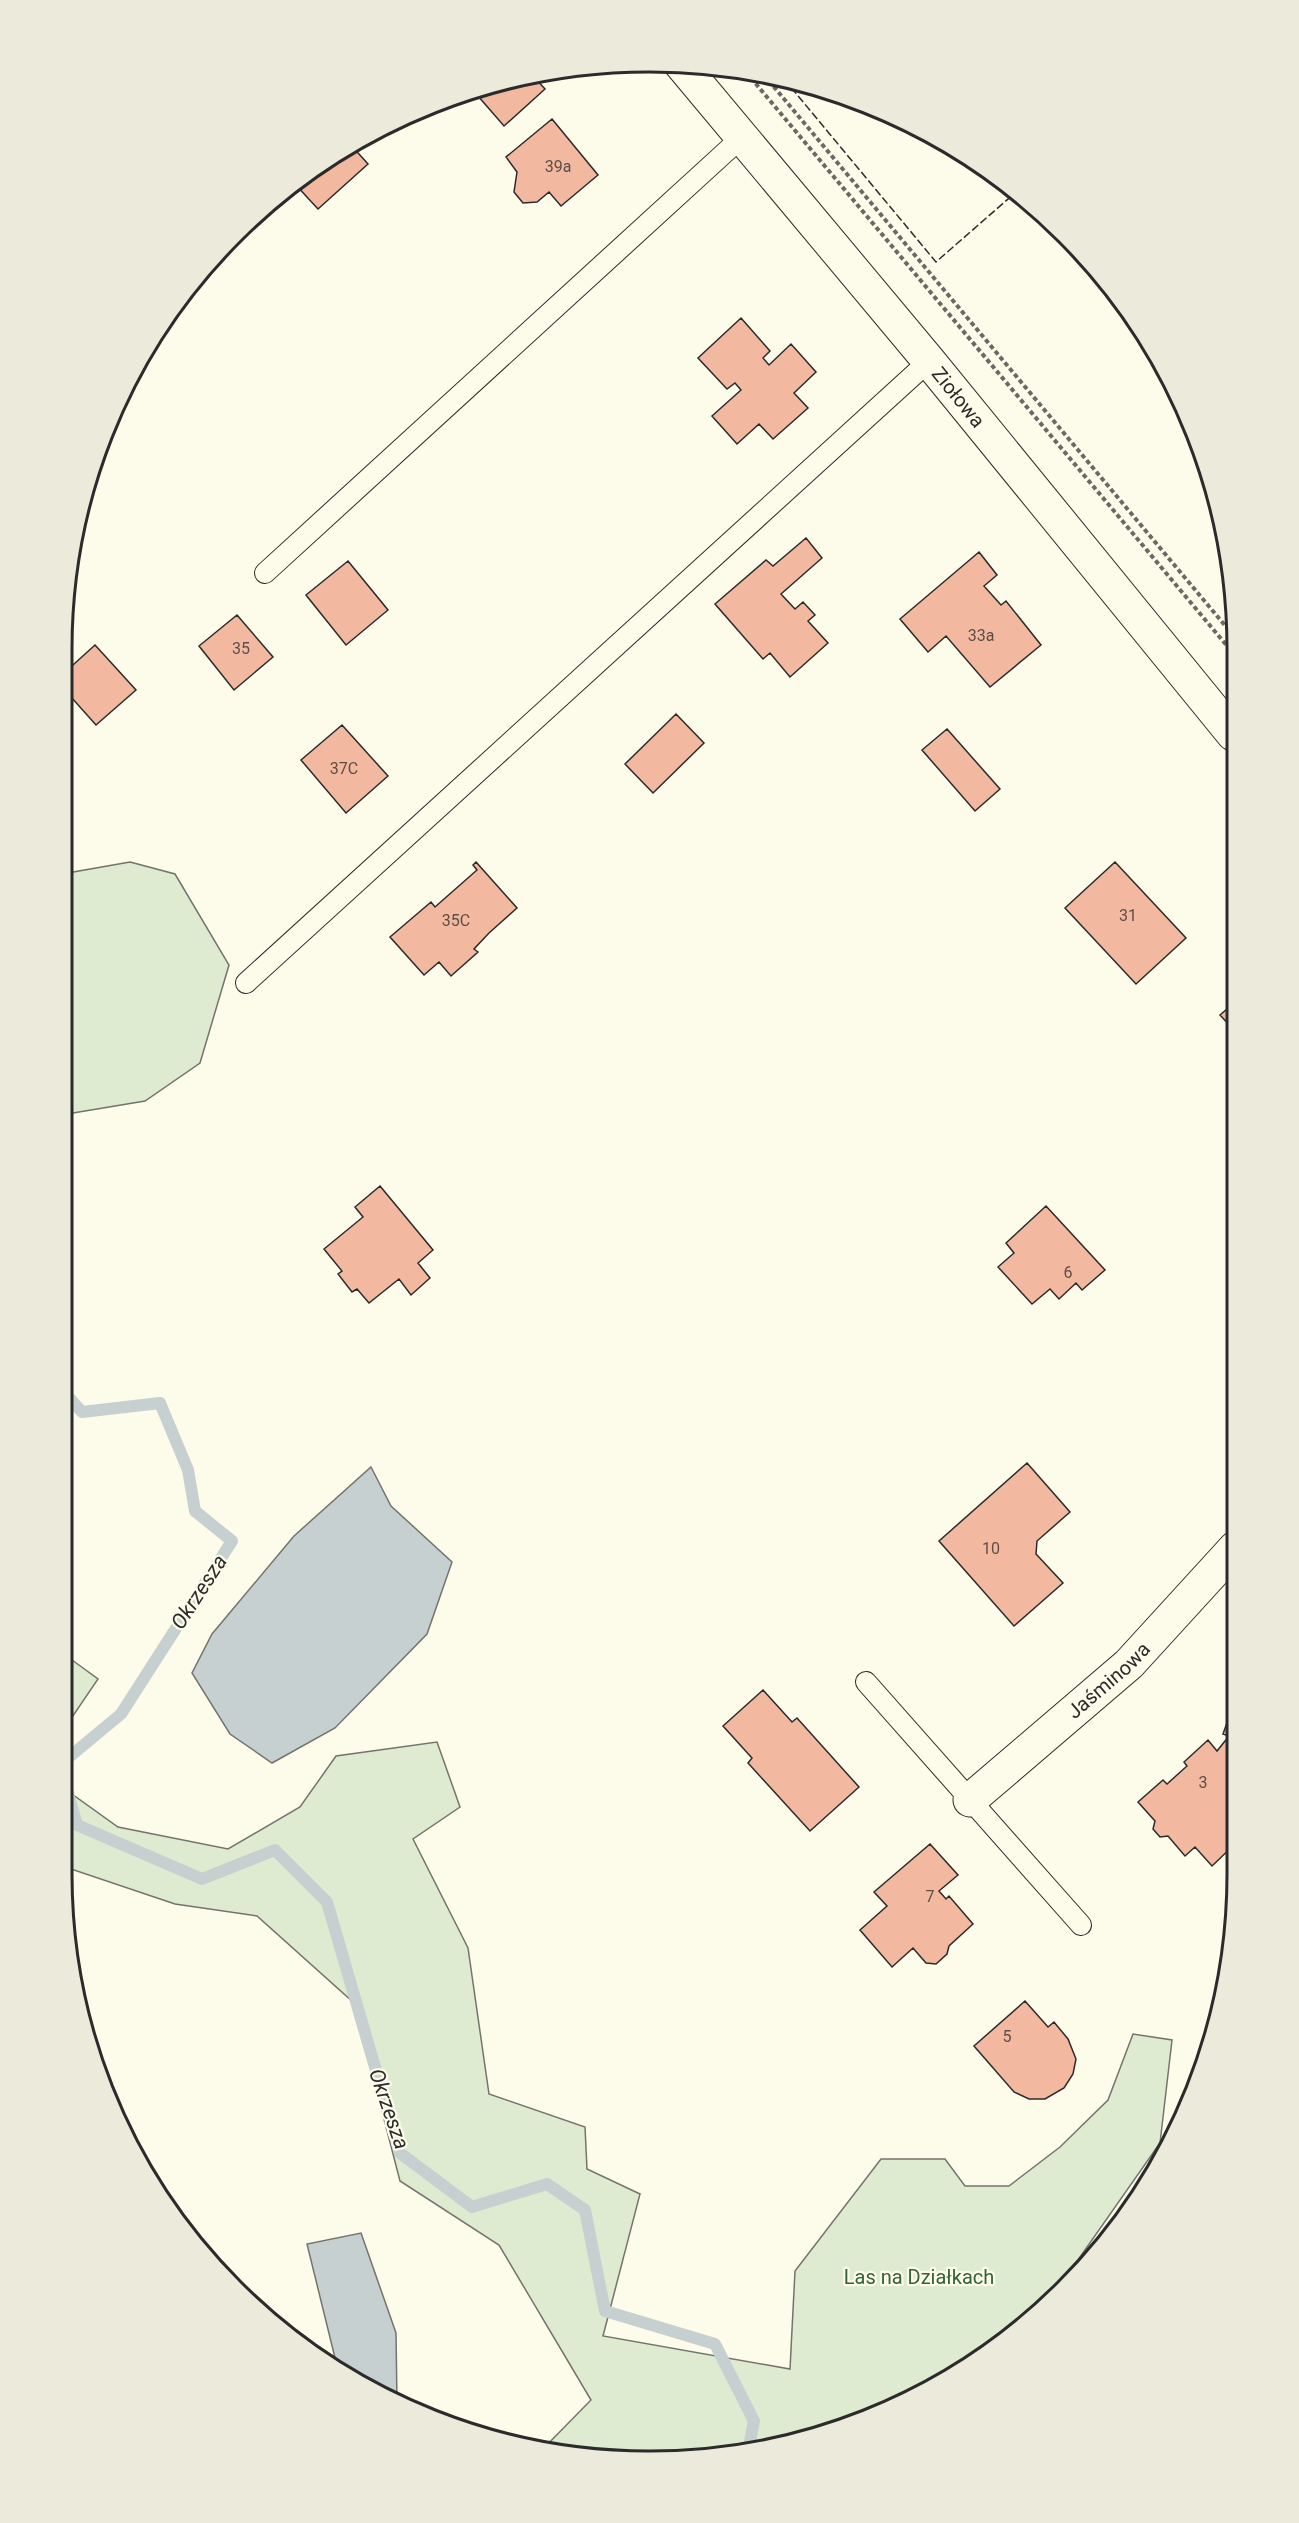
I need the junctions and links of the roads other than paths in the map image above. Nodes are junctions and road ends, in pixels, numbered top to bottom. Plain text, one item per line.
1 (689, 73) edge
2 (742, 137) junction
3 (929, 361) junction
4 (265, 573) dead end
5 (1227, 728) edge
6 (246, 983) dead end
7 (1227, 1557) edge
8 (866, 1682) dead end
9 (970, 1800) junction
10 (1081, 1925) dead end

1 - 2 street, Ziołowa
2 - 3 street, Ziołowa
2 - 4 lane
3 - 5 street, Ziołowa
3 - 6 lane
7 - 9 street, Jaśminowa
8 - 9 lane
9 - 10 lane

